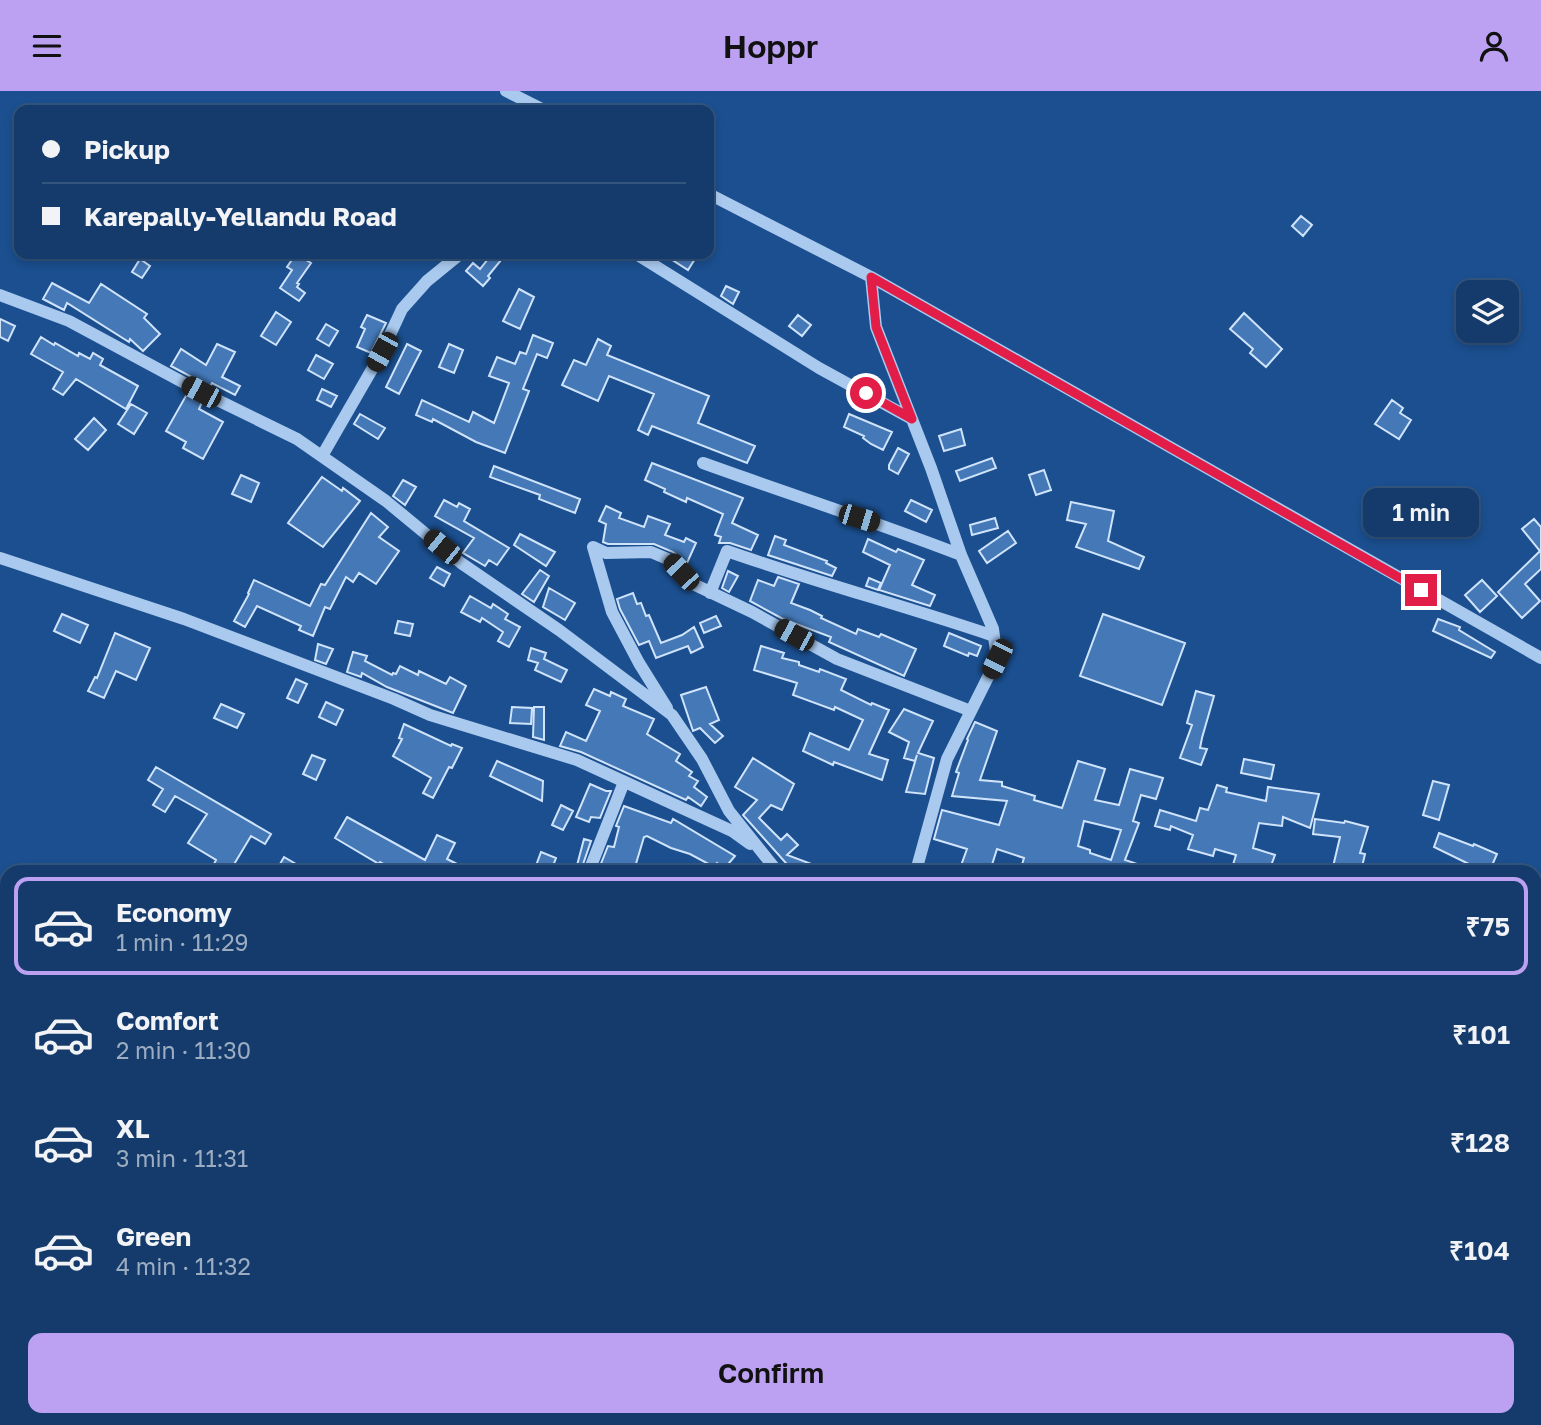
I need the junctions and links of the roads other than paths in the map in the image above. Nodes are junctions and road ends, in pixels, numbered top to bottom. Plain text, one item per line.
1 (506, 91) edge
2 (534, 105) edge
3 (714, 197) edge
4 (454, 259) edge
5 (644, 259) edge
6 (871, 277) junction
7 (0, 295) edge
8 (912, 419) junction
9 (322, 456) junction
10 (703, 463) dead end
11 (961, 555) junction
12 (0, 558) edge
13 (710, 593) junction
14 (994, 636) junction
15 (1541, 658) edge
16 (971, 711) junction
17 (672, 715) junction
18 (624, 782) junction
19 (763, 854) junction
20 (591, 865) edge
21 (772, 865) edge
22 (918, 865) edge

1 - 2 street
3 - 6 street
4 - 9 street
5 - 8 street
6 - 8 street
6 - 15 street
7 - 9 street
8 - 11 street
9 - 17 street
10 - 11 street
11 - 14 street
12 - 18 street
13 - 14 street
13 - 16 street
13 - 17 street
14 - 16 street
16 - 22 street
17 - 19 street
18 - 19 street
18 - 20 street
19 - 21 street

